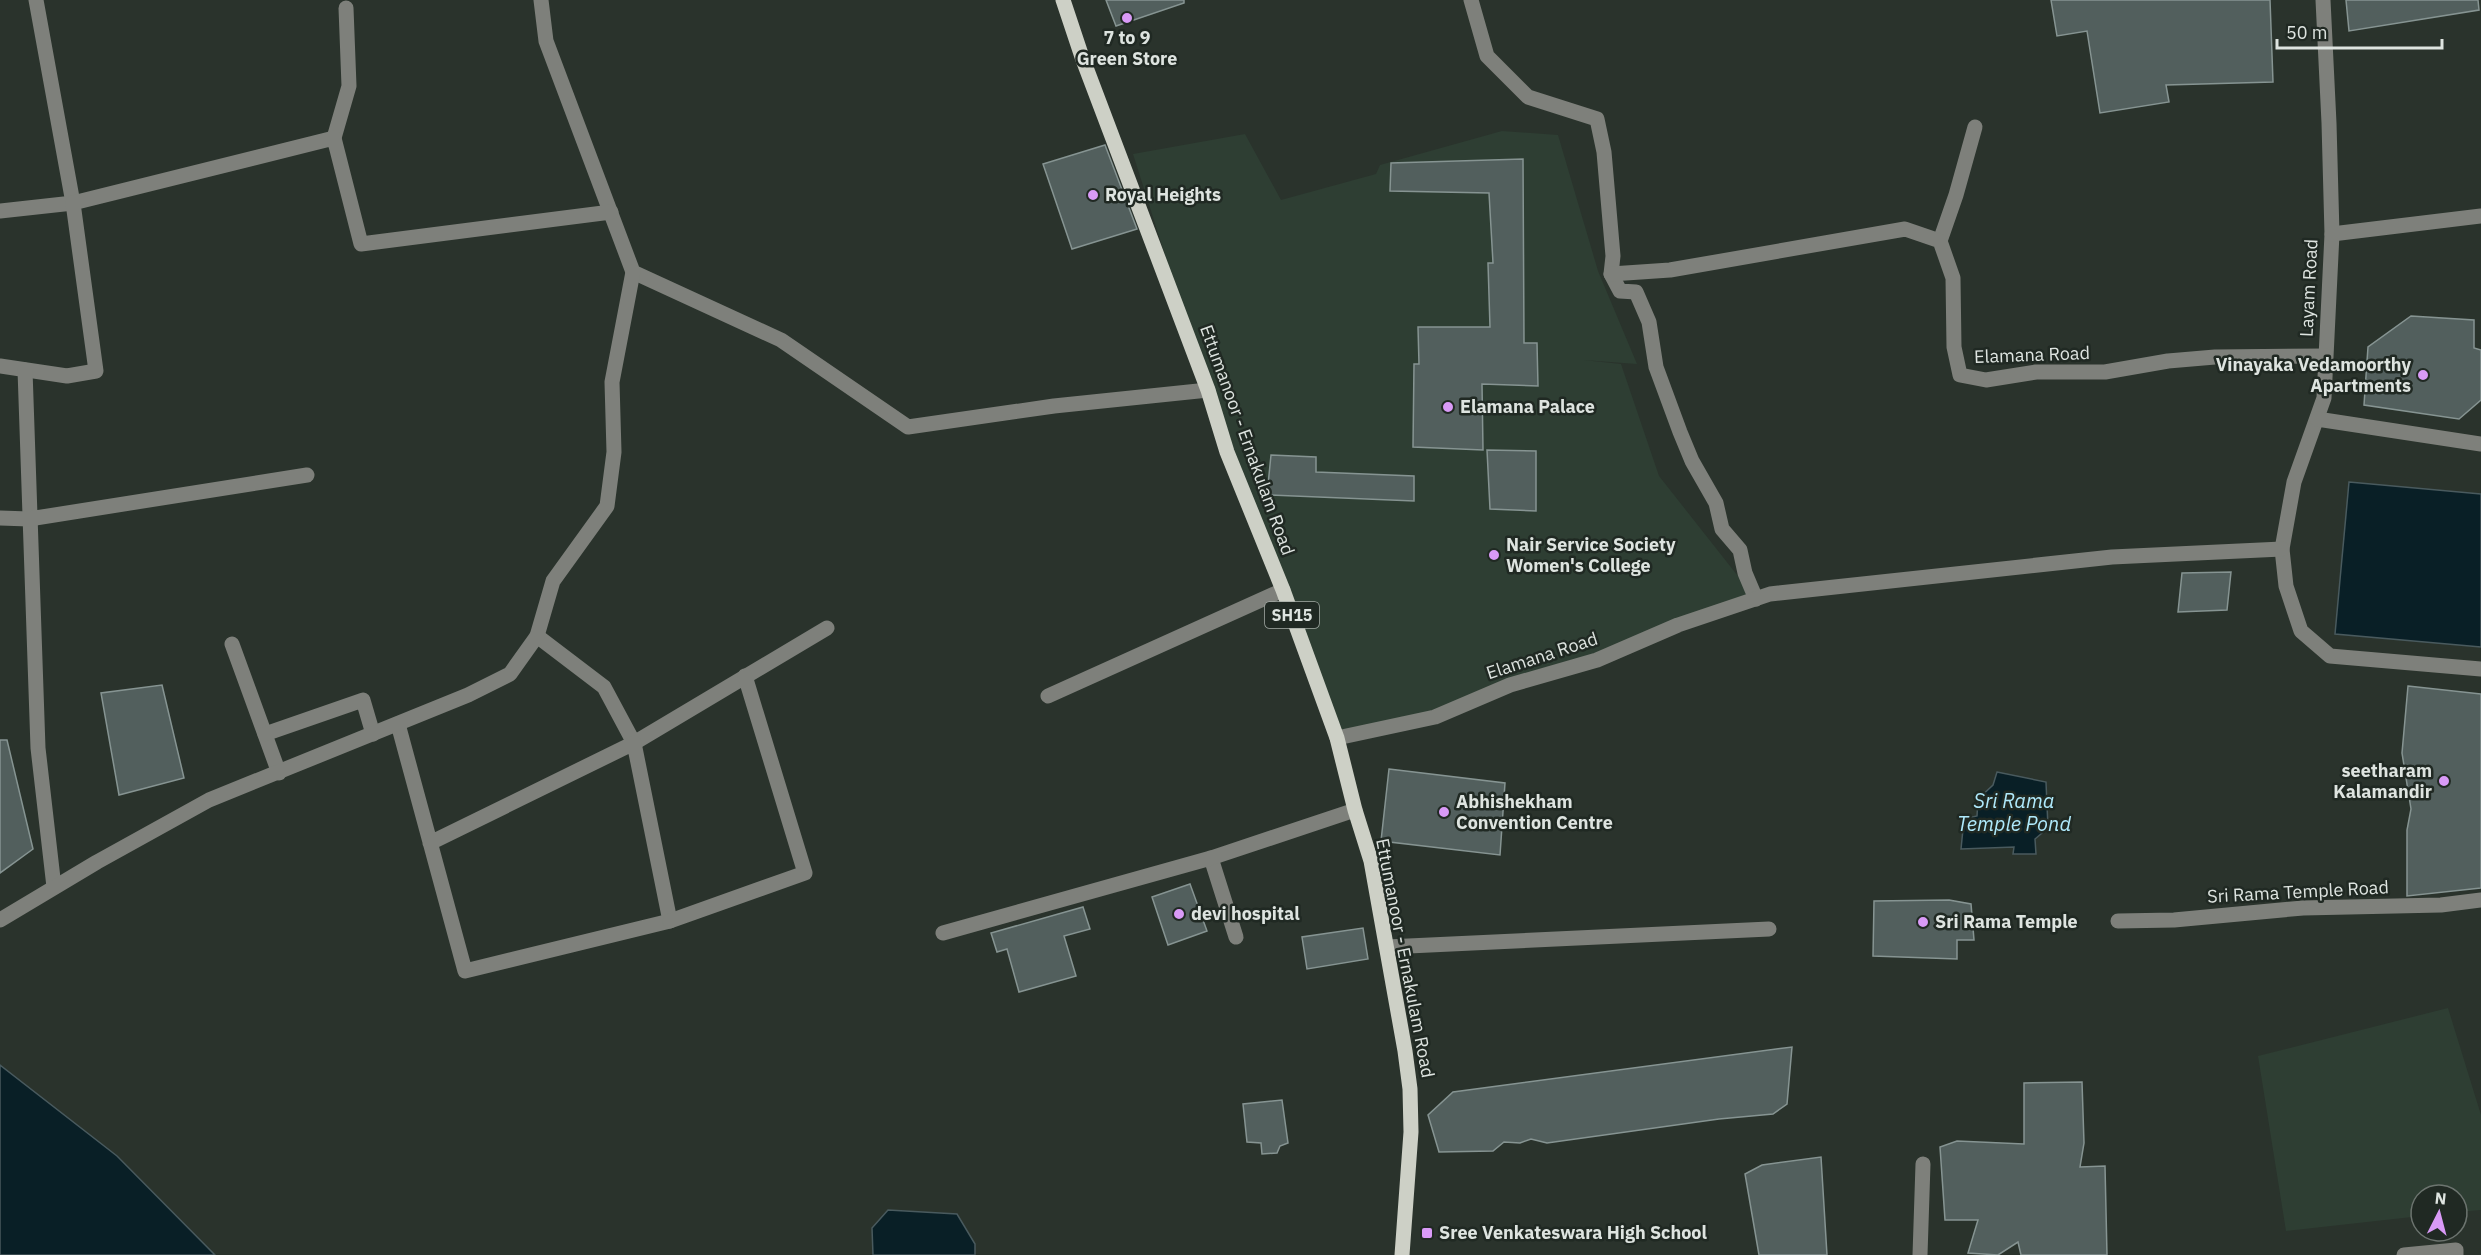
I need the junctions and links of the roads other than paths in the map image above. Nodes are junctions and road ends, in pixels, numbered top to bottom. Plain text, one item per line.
1 (36, 0) edge
2 (541, 0) edge
3 (1063, 0) edge
4 (1470, 0) edge
5 (2323, 0) edge
6 (346, 8) dead end
7 (1975, 127) dead end
8 (334, 138) junction
9 (73, 203) junction
10 (0, 211) edge
11 (611, 212) junction
12 (2481, 216) edge
13 (2332, 234) junction
14 (1940, 241) junction
15 (633, 272) junction
16 (1611, 274) junction
17 (2325, 356) junction
18 (0, 366) edge
19 (25, 370) junction
20 (1208, 390) junction
21 (2316, 419) junction
22 (2481, 444) edge
23 (307, 475) dead end
24 (0, 518) edge
25 (29, 519) junction
26 (2282, 549) junction
27 (1283, 590) junction
28 (1756, 599) junction
29 (827, 628) dead end
30 (537, 636) junction
31 (232, 644) dead end
32 (2481, 669) edge
33 (745, 676) junction
34 (1048, 696) dead end
35 (398, 724) junction
36 (265, 734) junction
37 (373, 734) junction
38 (1336, 738) junction
39 (634, 742) junction
40 (279, 773) junction
41 (1355, 810) junction
42 (430, 843) junction
43 (1211, 858) junction
44 (54, 887) junction
45 (2481, 900) edge
46 (0, 920) edge
47 (670, 921) junction
48 (2118, 921) dead end
49 (1769, 929) dead end
50 (943, 933) dead end
51 (1236, 937) dead end
52 (1387, 947) junction
53 (1923, 1164) dead end
54 (2456, 1252) edge
55 (1402, 1255) edge
56 (1920, 1255) edge
57 (2404, 1255) edge

1 - 9 street
2 - 11 street
3 - 20 main road, Ettumanoor - Ernakulam Road / SH15
4 - 16 street
5 - 13 street, Layam Road
6 - 8 street
7 - 14 street
8 - 9 street
8 - 11 street
9 - 10 street
9 - 19 street
11 - 15 street
12 - 13 street
13 - 17 street, Layam Road
14 - 16 street
14 - 17 street, Elamana Road
15 - 20 street
15 - 30 street
16 - 28 street
17 - 21 street, Layam Road
18 - 19 street
19 - 25 street
20 - 27 main road, Ettumanoor - Ernakulam Road / SH15
21 - 22 street
21 - 26 street, Layam Road
23 - 25 street
24 - 25 street
25 - 44 street
26 - 28 street, Elamana Road
26 - 32 street, Layam Road
27 - 34 street
27 - 38 main road, Ettumanoor - Ernakulam Road / SH15
28 - 38 street, Elamana Road
29 - 33 street
30 - 35 street
30 - 39 street
31 - 36 street
33 - 39 street
33 - 47 street
35 - 37 street
35 - 42 street
36 - 37 street
36 - 40 street
37 - 40 street
38 - 41 main road, Ettumanoor - Ernakulam Road / SH15
39 - 42 street
39 - 47 street
40 - 44 street
41 - 43 street
41 - 52 main road, Ettumanoor - Ernakulam Road / SH15
42 - 47 street
43 - 50 street
43 - 51 street
44 - 46 street
45 - 48 street, Sri Rama Temple Road
49 - 52 street
52 - 55 main road, Ettumanoor - Ernakulam Road / SH15
53 - 56 street
54 - 57 street

